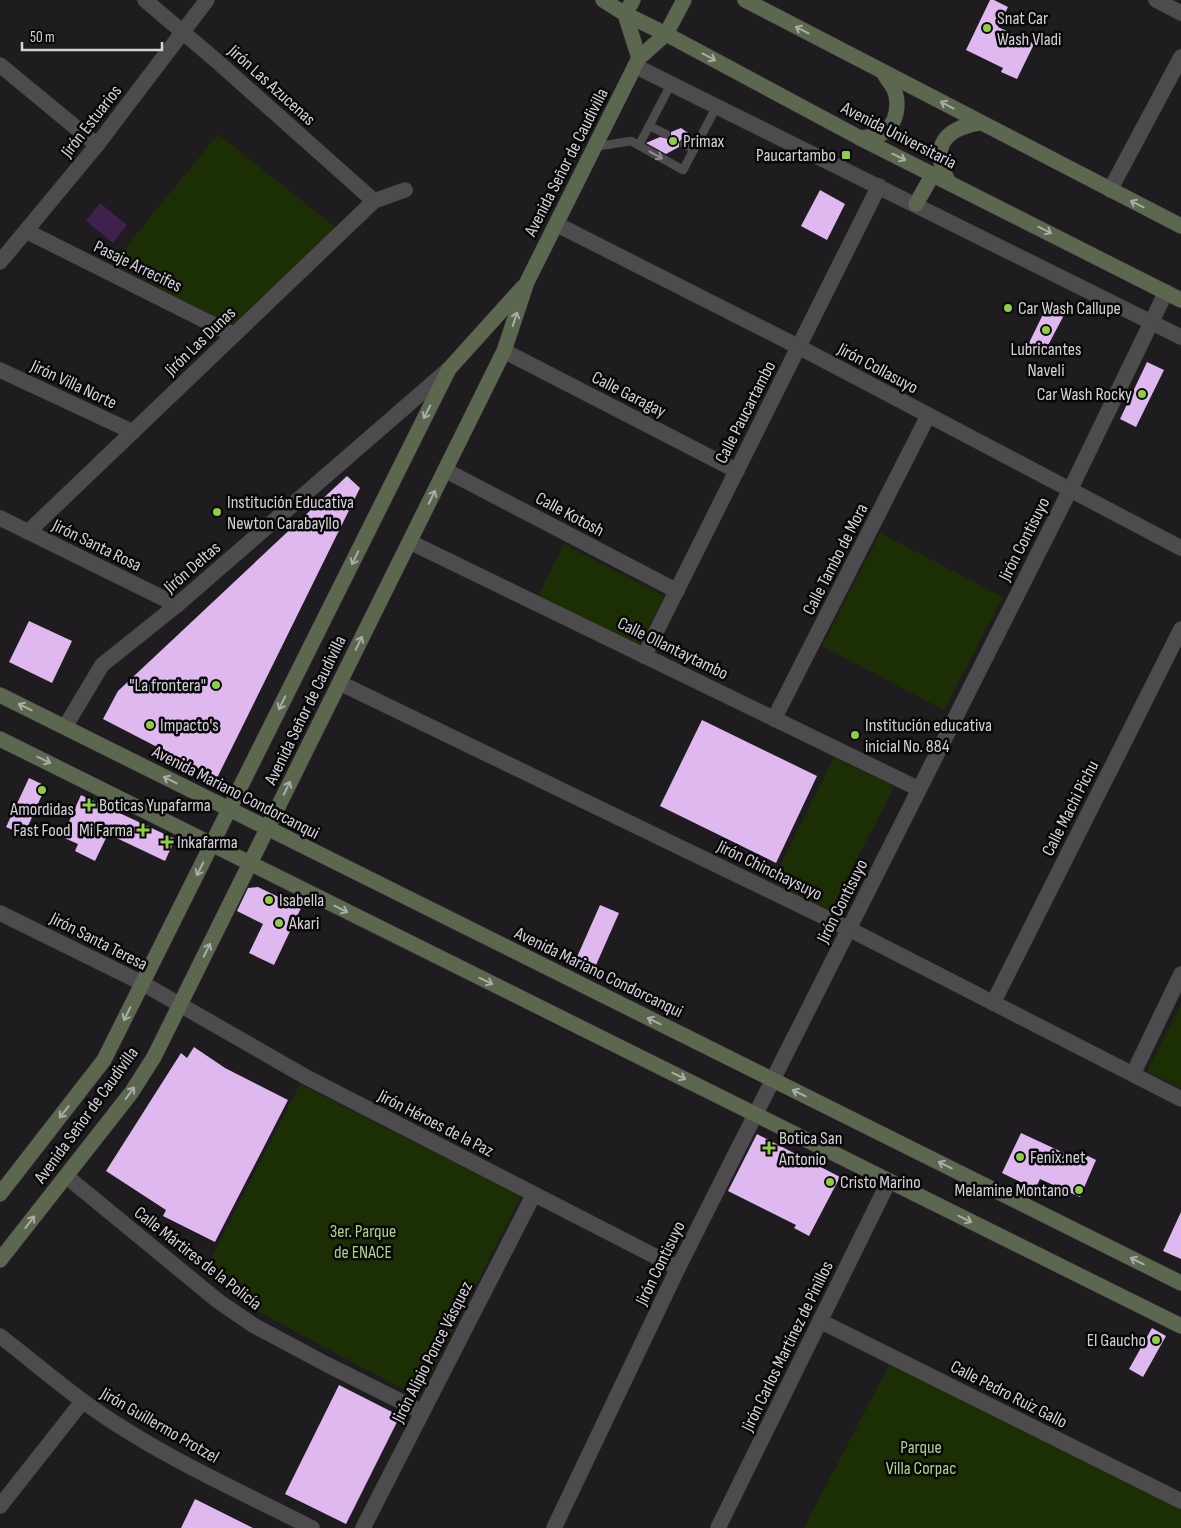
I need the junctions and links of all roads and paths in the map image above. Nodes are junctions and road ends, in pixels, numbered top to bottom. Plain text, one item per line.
1 (145, 0) edge
2 (207, 0) edge
3 (602, 0) edge
4 (633, 0) edge
5 (684, 0) edge
6 (745, 0) edge
7 (1156, 0) edge
8 (1181, 12) edge
9 (625, 14) junction
10 (183, 31) junction
11 (666, 34) junction
12 (1181, 57) edge
13 (637, 62) junction
14 (0, 65) edge
15 (883, 72) junction
16 (671, 84) junction
17 (718, 106) junction
18 (979, 122) junction
19 (649, 126) junction
20 (666, 134) dead end
21 (860, 138) junction
22 (684, 144) dead end
23 (97, 145) junction
24 (639, 145) junction
25 (594, 147) junction
26 (694, 150) junction
27 (933, 174) junction
28 (948, 181) junction
29 (880, 186) junction
30 (405, 190) dead end
31 (1110, 190) junction
32 (374, 201) junction
33 (916, 204) junction
34 (556, 224) junction
35 (1181, 226) edge
36 (26, 231) junction
37 (0, 262) edge
38 (527, 282) junction
39 (1166, 292) junction
40 (1181, 300) edge
41 (1153, 322) junction
42 (234, 335) junction
43 (1181, 337) edge
44 (799, 347) junction
45 (504, 351) junction
46 (449, 369) junction
47 (0, 370) edge
48 (928, 416) junction
49 (133, 432) junction
50 (445, 470) junction
51 (737, 470) junction
52 (1070, 490) junction
53 (0, 518) edge
54 (28, 532) junction
55 (410, 542) junction
56 (1181, 548) edge
57 (677, 591) junction
58 (177, 605) junction
59 (1181, 629) edge
60 (644, 656) junction
61 (340, 683) junction
62 (0, 695) edge
63 (774, 718) junction
64 (65, 727) junction
65 (0, 739) edge
66 (919, 789) junction
67 (229, 810) junction
68 (267, 829) junction
69 (212, 845) junction
70 (250, 864) junction
71 (0, 913) edge
72 (849, 929) junction
73 (1181, 974) edge
74 (142, 984) junction
75 (993, 1003) junction
76 (180, 1006) junction
77 (1133, 1074) junction
78 (773, 1080) junction
79 (1181, 1099) edge
80 (755, 1114) junction
81 (66, 1176) junction
82 (889, 1181) junction
83 (0, 1194) edge
84 (534, 1194) junction
85 (0, 1260) edge
86 (678, 1268) junction
87 (1181, 1283) edge
88 (820, 1321) junction
89 (1181, 1326) edge
90 (0, 1336) edge
91 (82, 1402) junction
92 (422, 1412) junction
93 (1181, 1501) edge
94 (0, 1506) edge
95 (312, 1528) edge
96 (363, 1528) edge
97 (554, 1528) edge
98 (718, 1528) edge

1 - 10 street, Jirón Las Azucenas
2 - 10 street, Jirón Estuarios
3 - 9 main road, Avenida Universitaria
4 - 9 main road
5 - 11 main road, Avenida Señor de Caudivilla
15 -> 6 main road
7 - 8 street
9 - 11 main road, Avenida Universitaria
9 - 13 main road
10 - 23 street, Jirón Estuarios
10 - 32 street, Jirón Las Azucenas
11 - 13 main road, Avenida Señor de Caudivilla
11 -> 21 main road, Avenida Universitaria
12 - 31 street
13 - 16 street
13 - 25 main road, Avenida Señor de Caudivilla
14 - 23 street
18 -> 15 main road
15 - 21 main road
16 - 17 street
16 - 19 lane
17 - 26 lane
17 - 29 street
18 - 28 main road
18 - 31 main road
19 - 20 lane
19 - 24 lane
21 -> 27 main road, Avenida Universitaria
22 - 26 lane
23 - 36 street, Jirón Estuarios
24 - 25 lane
24 -> 26 lane
25 - 34 main road, Avenida Señor de Caudivilla
27 - 28 main road, Avenida Universitaria
27 - 33 main road
28 -> 39 main road, Avenida Universitaria
29 - 33 street
29 - 44 street, Calle Paucartambo
30 - 32 street, Jirón Las Dunas
35 -> 31 main road
32 - 42 street, Jirón Las Dunas
33 - 41 street
34 - 38 main road, Avenida Señor de Caudivilla
34 - 44 street, Jirón Collasuyo
36 - 37 street, Jirón Estuarios
36 - 42 street, Pasaje Arrecifes
45 -> 38 main road, Avenida Señor de Caudivilla
38 - 46 main road, Avenida Señor de Caudivilla
39 - 40 main road, Avenida Universitaria
39 - 41 street, Jirón Contisuyo
41 - 43 street
41 - 52 street, Jirón Contisuyo
42 - 49 street, Jirón Las Dunas
44 - 48 street, Jirón Collasuyo
44 - 51 street, Calle Paucartambo
45 - 50 main road, Avenida Señor de Caudivilla
45 - 51 street, Calle Garagay
46 - 58 street, Jirón Deltas
46 -> 67 main road, Avenida Señor de Caudivilla
47 - 49 street, Jirón Villa Norte
48 - 52 street, Jirón Collasuyo
48 - 63 street, Calle Tambo de Mora
49 - 54 street, Jirón Las Dunas
55 -> 50 main road, Avenida Señor de Caudivilla
50 - 57 street, Calle Kotosh
51 - 57 street, Calle Paucartambo
52 - 56 street, Jirón Collasuyo
52 - 66 street, Jirón Contisuyo
53 - 54 street, Jirón Santa Rosa
54 - 58 street, Jirón Santa Rosa
55 - 60 street, Calle Ollantaytambo
61 -> 55 main road, Avenida Señor de Caudivilla
57 - 60 street, Calle Paucartambo
58 - 64 street, Jirón Deltas
59 - 75 street, Calle Machi Pichu
60 - 63 street, Calle Ollantaytambo
68 -> 61 main road, Avenida Señor de Caudivilla
61 - 72 street, Jirón Chinchaysuyo
64 -> 62 main road, Avenida Mariano Condorcanqui
63 - 66 street, Calle Ollantaytambo
67 -> 64 main road, Avenida Mariano Condorcanqui
65 -> 69 main road
66 - 72 street, Jirón Contisuyo
67 - 68 main road, Avenida Mariano Condorcanqui
67 - 69 main road, Avenida Señor de Caudivilla
68 - 70 main road, Avenida Señor de Caudivilla
78 -> 68 main road, Avenida Mariano Condorcanqui
69 - 70 main road
69 -> 74 main road, Avenida Señor de Caudivilla
76 -> 70 main road, Avenida Señor de Caudivilla
70 -> 80 main road
71 - 74 street, Jirón Santa Teresa
72 - 75 street, Jirón Chinchaysuyo
72 - 78 street, Jirón Contisuyo
73 - 77 street
74 - 76 street, Jirón Santa Teresa
74 -> 83 main road, Avenida Señor de Caudivilla
75 - 77 street, Jirón Chinchaysuyo
81 -> 76 main road, Avenida Señor de Caudivilla
76 - 84 street, Jirón Héroes de la Paz
77 - 79 street, Jirón Chinchaysuyo
78 - 80 street, Jirón Contisuyo
87 -> 78 main road, Avenida Mariano Condorcanqui
80 - 82 main road
80 - 86 street, Jirón Contisuyo
85 -> 81 main road, Avenida Señor de Caudivilla
81 - 92 street, Calle Mártires de la Policía
82 - 88 street, Jirón Carlos Martínez de Pinillos
82 -> 89 main road
84 - 86 street, Jirón Héroes de la Paz
84 - 92 street, Jirón Alipio Ponce Vásquez
86 - 97 street, Jirón Contisuyo
88 - 93 street, Calle Pedro Ruiz Gallo
88 - 98 street, Jirón Carlos Martínez de Pinillos
90 - 91 street, Jirón Guillermo Protzel
91 - 94 street
91 - 95 street, Jirón Guillermo Protzel
92 - 96 street, Jirón Alipio Ponce Vásquez

